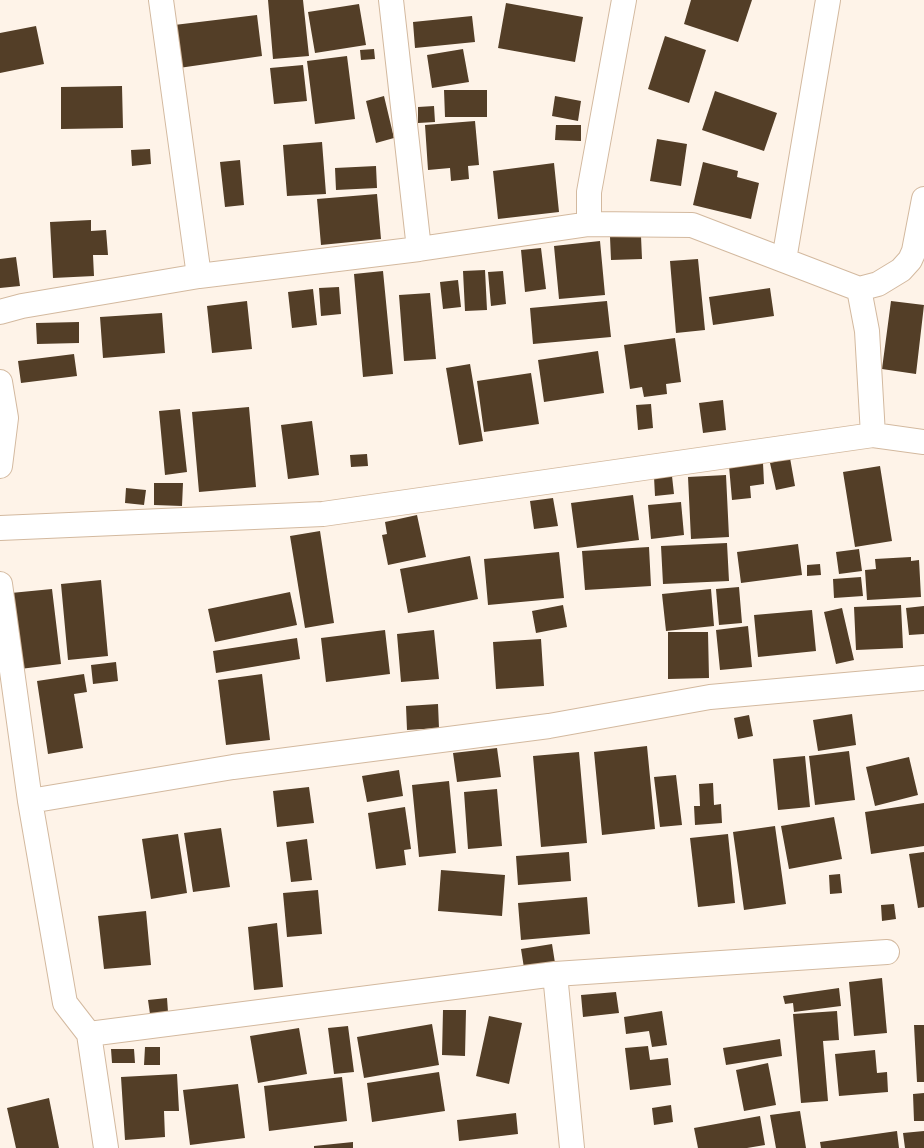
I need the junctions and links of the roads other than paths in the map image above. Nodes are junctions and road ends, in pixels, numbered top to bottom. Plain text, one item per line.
1 (161, 0) edge
2 (391, 0) edge
3 (624, 0) edge
4 (828, 0) edge
5 (924, 199) edge
6 (589, 225) junction
7 (419, 249) junction
8 (784, 260) junction
9 (199, 276) junction
10 (859, 288) junction
11 (0, 312) edge
12 (0, 382) edge
13 (873, 435) junction
14 (924, 442) edge
15 (0, 466) edge
16 (0, 528) edge
17 (0, 584) edge
18 (924, 678) edge
19 (30, 801) junction
20 (887, 952) dead end
21 (555, 974) junction
22 (89, 1034) junction
23 (106, 1148) edge
24 (572, 1148) edge

1 - 9 street
2 - 7 street
3 - 6 street
4 - 8 street
5 - 10 street
6 - 7 street
6 - 8 street
7 - 9 street
8 - 10 street
9 - 11 street
10 - 13 street
12 - 15 street
13 - 14 street
13 - 16 street
17 - 19 street
18 - 19 street
19 - 22 street
20 - 21 street
21 - 22 street
21 - 24 street
22 - 23 street

